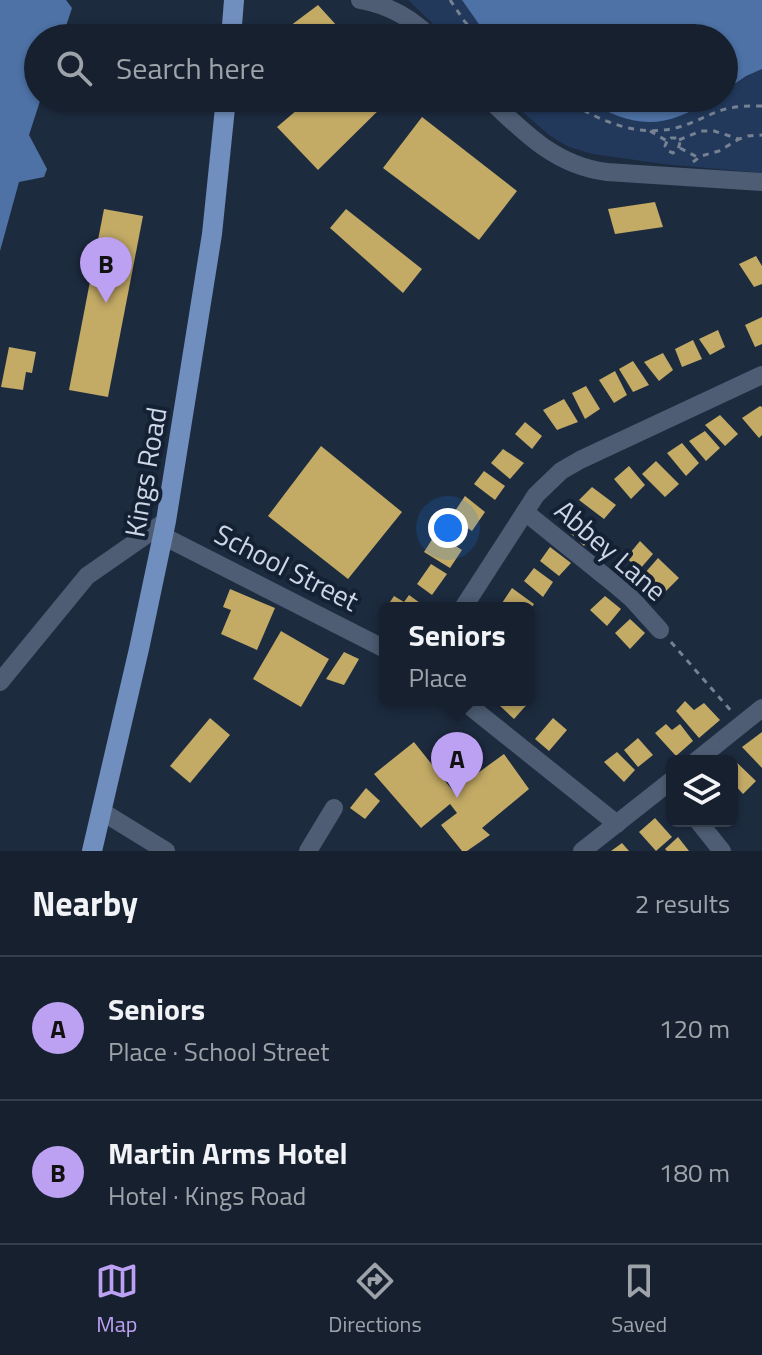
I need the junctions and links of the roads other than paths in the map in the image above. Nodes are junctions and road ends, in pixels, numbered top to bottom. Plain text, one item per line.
1 (234, 0) edge
2 (360, 0) edge
3 (232, 24) edge
4 (416, 24) edge
5 (225, 112) edge
6 (502, 112) edge
7 (762, 182) edge
8 (762, 375) edge
9 (525, 512) junction
10 (164, 529) junction
11 (467, 602) edge
12 (660, 630) road end
13 (379, 646) edge
14 (0, 682) edge
15 (470, 706) edge
16 (762, 708) edge
17 (703, 755) edge
18 (666, 788) edge
19 (334, 808) dead end
20 (101, 811) junction
21 (617, 824) junction
22 (703, 827) edge
23 (92, 851) edge
24 (166, 851) edge
25 (308, 851) edge
26 (582, 851) edge
27 (722, 851) edge

1 - 3 main road
2 - 4 street
5 - 10 main road, Kings Road
6 - 7 street
8 - 9 street
9 - 11 street
9 - 12 street, Abbey Lane
10 - 13 street, School Street
10 - 14 street
10 - 20 main road, Kings Road
15 - 21 street
16 - 17 street
18 - 21 street
19 - 25 street
20 - 23 main road, Kings Road
20 - 24 street
21 - 26 street
22 - 27 street

